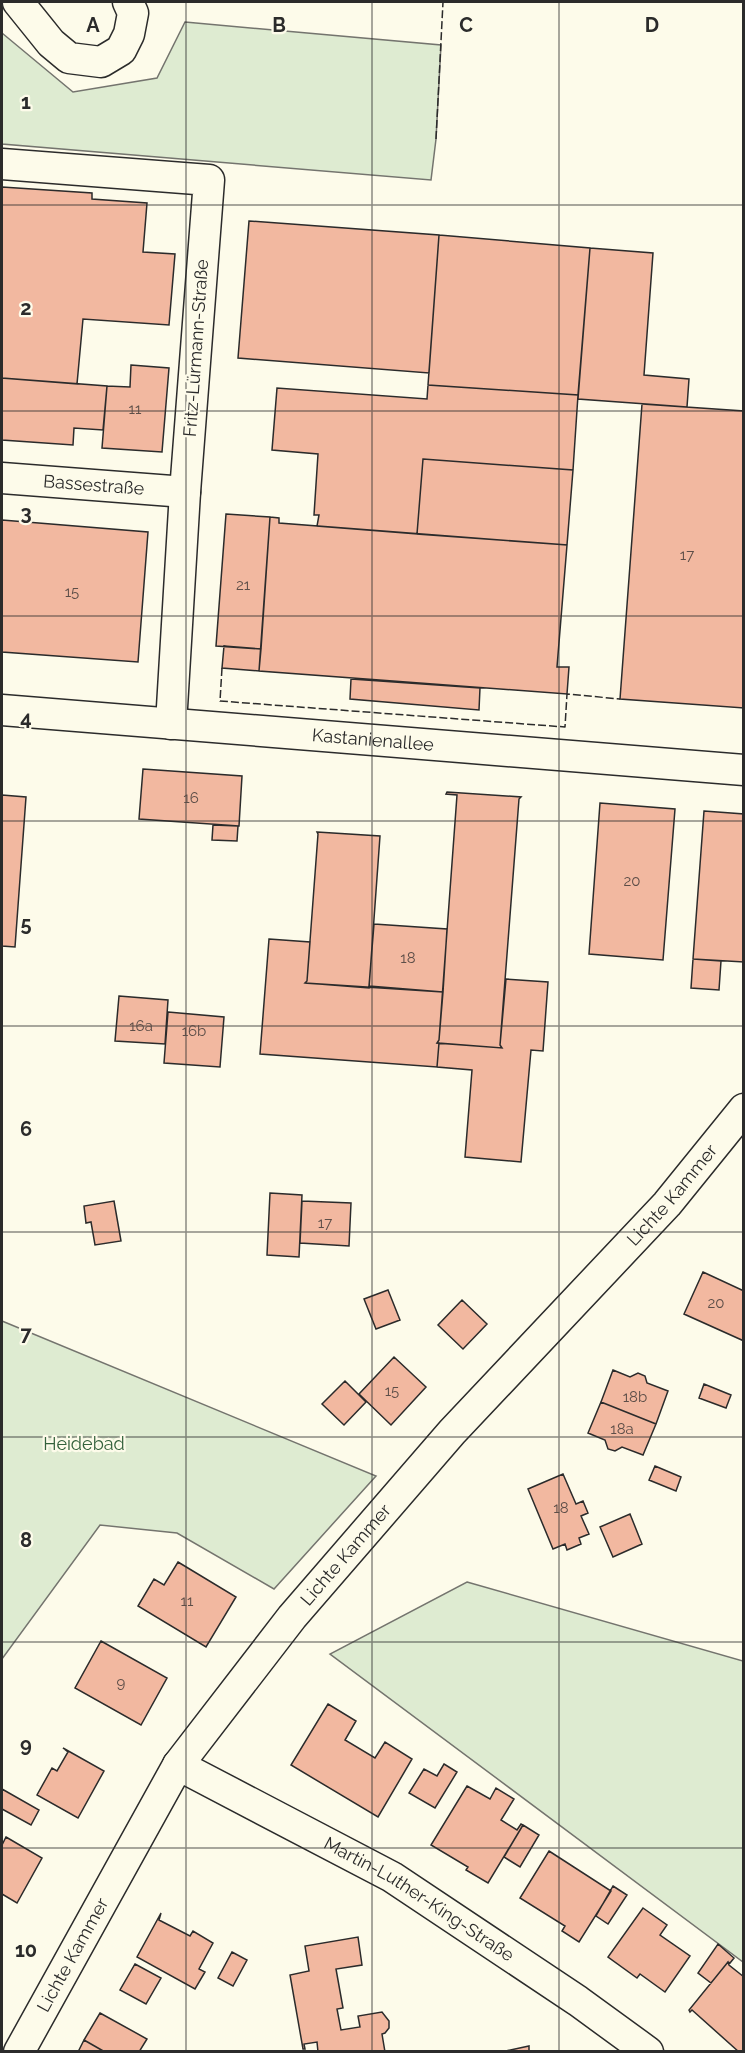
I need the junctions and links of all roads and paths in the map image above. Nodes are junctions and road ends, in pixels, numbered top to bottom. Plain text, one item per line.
1 (18, 2) edge
2 (128, 2) edge
3 (2, 164) edge
4 (2, 478) edge
5 (185, 492) junction
6 (2, 710) edge
7 (171, 724) junction
8 (744, 770) edge
9 (744, 1109) edge
10 (178, 1765) junction
11 (19, 2052) edge
12 (648, 2052) edge

1 - 2 street
3 - 5 street, Fritz-Lürmann-Straße
4 - 5 street, Bassestraße
5 - 7 street, Fritz-Lürmann-Straße
6 - 7 street, Kastanienallee
7 - 8 street, Kastanienallee
9 - 10 street, Lichte Kammer
10 - 11 street, Lichte Kammer
10 - 12 street, Martin-Luther-King-Straße

